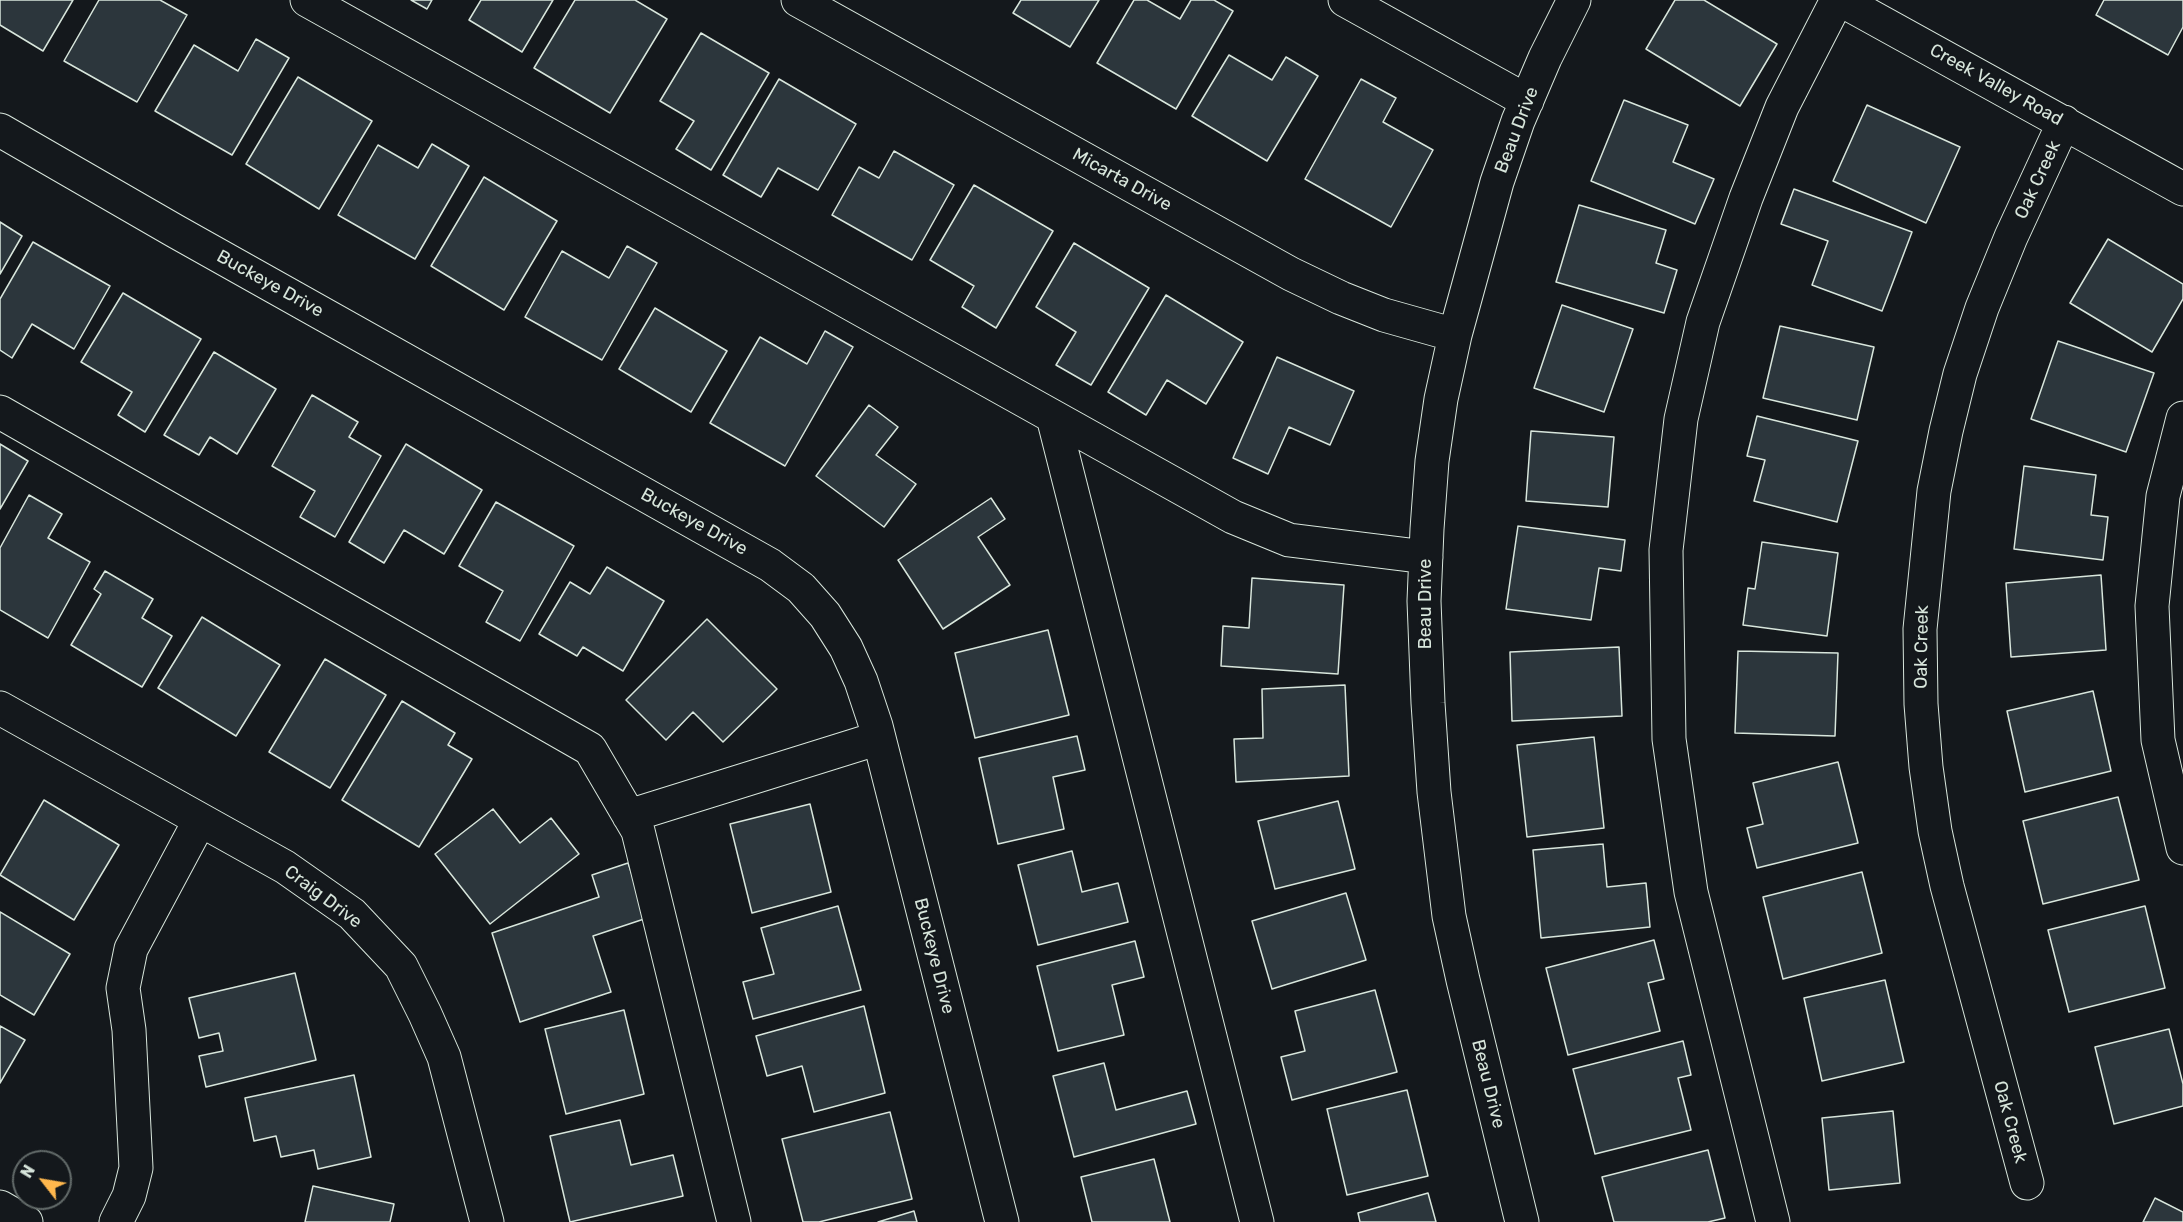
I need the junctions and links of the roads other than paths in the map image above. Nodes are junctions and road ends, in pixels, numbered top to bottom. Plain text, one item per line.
1 (307, 0) edge
2 (798, 0) edge
3 (1345, 0) edge
4 (1574, 0) edge
5 (1852, 3) edge
6 (1527, 101) junction
7 (2064, 122) junction
8 (0, 130) edge
9 (2183, 189) edge
10 (1455, 335) junction
11 (0, 412) edge
12 (1053, 417) junction
13 (2183, 418) edge
14 (1426, 556) junction
15 (0, 708) edge
16 (879, 738) junction
17 (629, 816) junction
18 (200, 820) junction
19 (2183, 848) edge
20 (2026, 1183) dead end
21 (0, 1207) edge
22 (26, 1222) edge
23 (116, 1222) edge
24 (487, 1222) edge
25 (734, 1222) edge
26 (1002, 1222) edge
27 (1257, 1222) edge
28 (1522, 1222) edge
29 (1773, 1222) edge

1 - 12 street
2 - 10 street, Micarta Drive
3 - 6 street
4 - 6 street, Beau Drive
5 - 7 street, Creek Valley Road
5 - 29 street
6 - 10 street, Beau Drive
7 - 9 street, Creek Valley Road
7 - 20 street, Oak Creek
8 - 16 street, Buckeye Drive
10 - 14 street, Beau Drive
11 - 17 street
12 - 14 street
12 - 27 street
13 - 19 street
14 - 28 street, Beau Drive
15 - 18 street, Craig Drive
16 - 17 street
16 - 26 street, Buckeye Drive
17 - 25 street
18 - 23 street
18 - 24 street, Craig Drive
21 - 22 street

